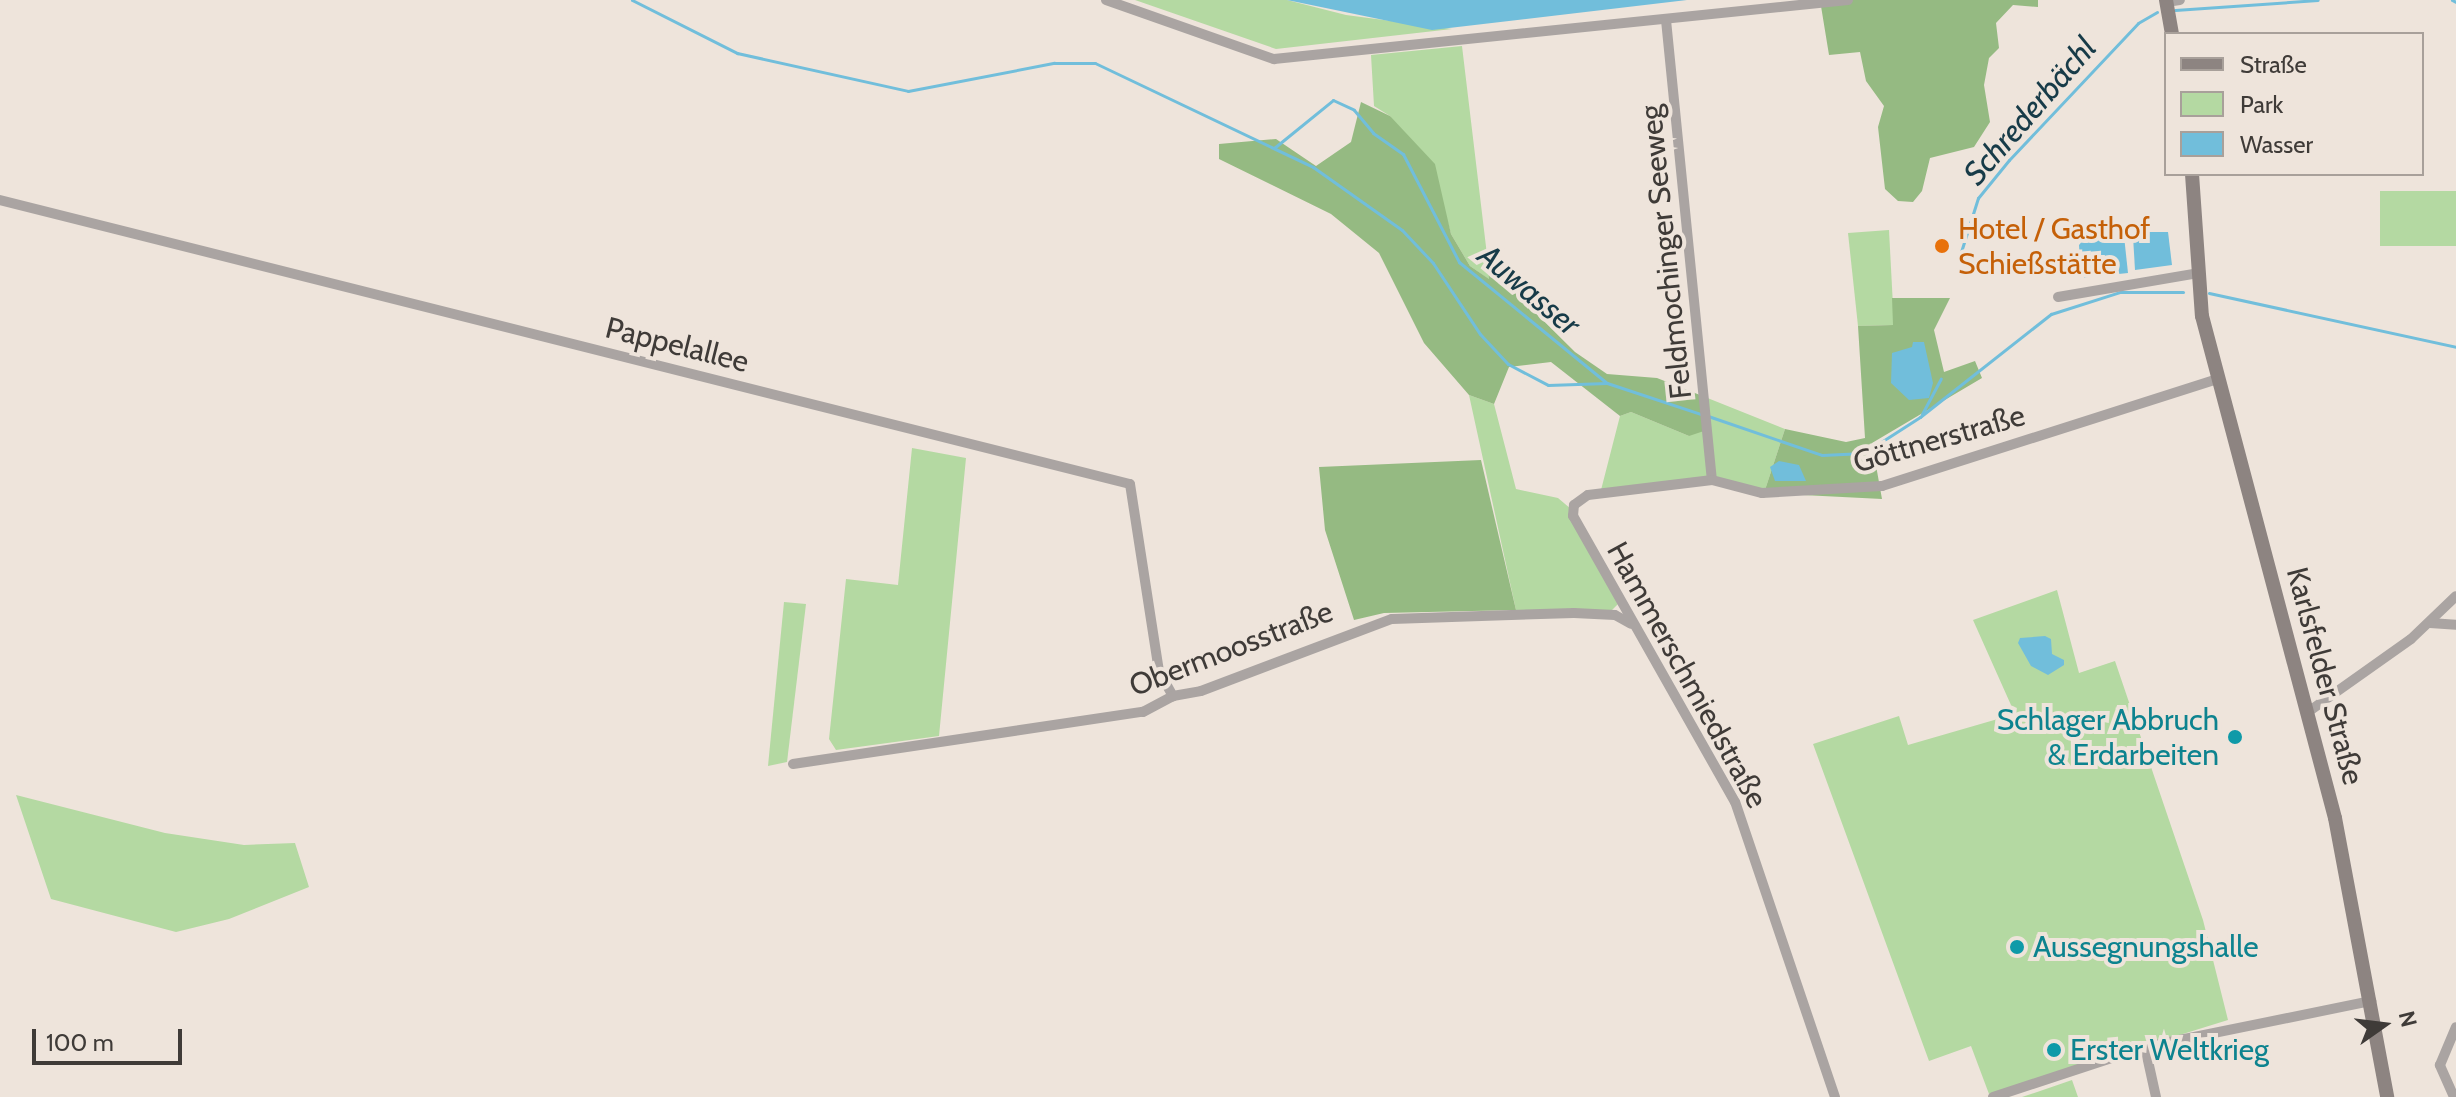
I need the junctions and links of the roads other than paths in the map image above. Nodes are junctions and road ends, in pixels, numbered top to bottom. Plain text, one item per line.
1 (1106, 0) edge
2 (1848, 0) edge
3 (2171, 1) edge
4 (1666, 20) junction
5 (2172, 32) edge
6 (2192, 176) edge
7 (0, 200) edge
8 (2198, 273) junction
9 (2058, 297) dead end
10 (2218, 379) junction
11 (1712, 480) junction
12 (1574, 505) joint
13 (2456, 596) edge
14 (2430, 623) junction
15 (2456, 625) edge
16 (1636, 628) junction
17 (1173, 696) junction
18 (2308, 712) junction
19 (793, 764) dead end
20 (2371, 1001) junction
21 (2456, 1027) edge
22 (2145, 1047) junction
23 (1835, 1097) edge
24 (1993, 1097) edge
25 (2156, 1097) edge
26 (2387, 1097) edge
27 (2454, 1097) edge

1 - 4 street
2 - 4 street
3 - 5 street
4 - 11 street, Feldmochinger Seeweg
6 - 8 street, Karlsfelder Straße
7 - 17 street, Pappelallee
8 - 9 street
8 - 10 street, Karlsfelder Straße
10 - 11 street, Göttnerstraße
10 - 18 street, Karlsfelder Straße
11 - 12 street, Göttnerstraße
12 - 16 street, Hammerschmiedstraße
13 - 14 street
14 - 15 street
14 - 18 street
16 - 17 street, Obermoosstraße
16 - 23 street, Hammerschmiedstraße
17 - 19 street, Obermoosstraße
18 - 20 street, Karlsfelder Straße
20 - 22 street
20 - 26 street, Karlsfelder Straße
21 - 27 street
22 - 24 street
22 - 25 street

